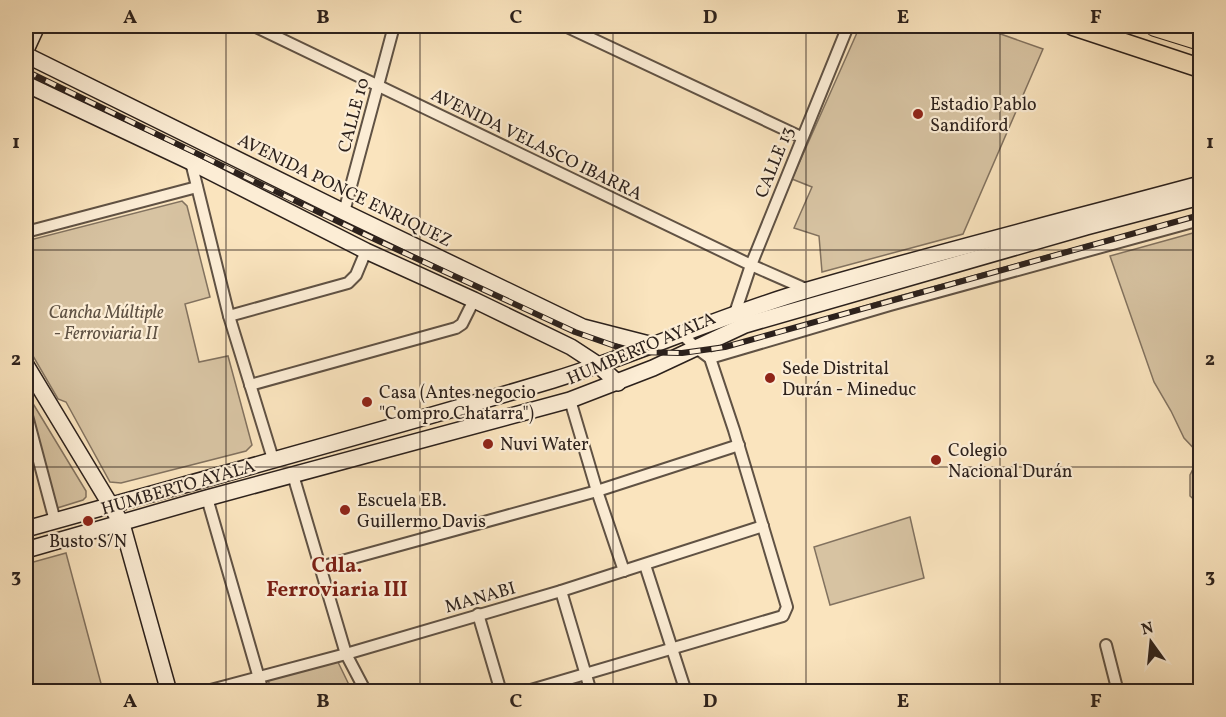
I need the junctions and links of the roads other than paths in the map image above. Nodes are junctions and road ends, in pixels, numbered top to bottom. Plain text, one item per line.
1 (38, 26) edge
2 (254, 26) edge
3 (394, 26) edge
4 (565, 26) edge
5 (848, 26) edge
6 (1072, 26) edge
7 (1155, 26) edge
8 (1200, 40) edge
9 (26, 50) edge
10 (26, 55) edge
11 (1200, 68) edge
12 (26, 84) edge
13 (378, 87) junction
14 (801, 137) junction
15 (190, 162) junction
16 (1200, 184) edge
17 (197, 187) junction
18 (1200, 197) edge
19 (344, 212) junction
20 (1200, 220) edge
21 (26, 232) edge
22 (366, 251) junction
23 (751, 264) junction
24 (808, 290) junction
25 (474, 300) junction
26 (735, 313) junction
27 (229, 316) junction
28 (682, 334) junction
29 (653, 345) junction
30 (694, 347) junction
31 (710, 358) junction
32 (669, 360) junction
33 (597, 364) junction
34 (26, 365) edge
35 (618, 383) junction
36 (250, 385) junction
37 (570, 400) junction
38 (26, 412) edge
39 (739, 446) junction
40 (273, 459) junction
41 (293, 475) junction
42 (597, 491) junction
43 (207, 498) junction
44 (112, 506) junction
45 (55, 521) junction
46 (122, 524) junction
47 (764, 526) junction
48 (26, 529) edge
49 (26, 550) edge
50 (645, 565) junction
51 (320, 567) junction
52 (624, 572) junction
53 (561, 591) junction
54 (478, 614) junction
55 (1107, 645) dead end
56 (672, 649) junction
57 (346, 654) junction
58 (586, 674) junction
59 (260, 677) junction
60 (169, 692) edge
61 (203, 692) edge
62 (263, 692) edge
63 (366, 692) edge
64 (501, 692) edge
65 (524, 692) edge
66 (591, 692) edge
67 (686, 692) edge
68 (1118, 692) edge

1 - 9 street
2 - 13 street, AVENIDA VELASCO IBARRA
3 - 13 street, CALLE 10
4 - 14 street
5 - 14 street, CALLE 13
6 - 11 main road
7 - 8 highway
10 - 19 street, AVENIDA PONCE ENRIQUEZ
12 - 15 street
13 - 19 street, CALLE 10
13 - 23 street, AVENIDA VELASCO IBARRA
14 - 23 street, CALLE 13
15 - 17 street
15 - 22 street
16 - 24 street, HUMBERTO AYALA
17 - 21 street
17 - 27 street
18 - 30 street, HUMBERTO AYALA
19 - 29 street, AVENIDA PONCE ENRIQUEZ
20 - 31 street
22 - 25 street
22 - 27 street
23 - 24 street, AVENIDA VELASCO IBARRA
23 - 26 street, CALLE 13
24 - 26 street, HUMBERTO AYALA
25 - 33 street
25 - 36 street
26 - 28 street, HUMBERTO AYALA
27 - 36 street
28 - 29 street, HUMBERTO AYALA
28 - 30 street
29 - 32 street
29 - 33 street, HUMBERTO AYALA
30 - 31 street
30 - 32 street, HUMBERTO AYALA
31 - 39 street
32 - 35 street, HUMBERTO AYALA
33 - 35 street
33 - 40 street, HUMBERTO AYALA
34 - 44 street
35 - 37 street, HUMBERTO AYALA
36 - 40 street
37 - 41 street, HUMBERTO AYALA
37 - 42 street
38 - 45 street
39 - 42 street
39 - 47 street
40 - 44 street, HUMBERTO AYALA
41 - 43 street, HUMBERTO AYALA
41 - 51 street
42 - 51 street
42 - 52 street
43 - 46 street, HUMBERTO AYALA
43 - 59 street
44 - 45 street, HUMBERTO AYALA
44 - 46 street
45 - 48 street, HUMBERTO AYALA
46 - 49 street, HUMBERTO AYALA
46 - 60 street
47 - 50 street, MANABI
47 - 56 street
50 - 52 street, MANABI
50 - 56 street
51 - 57 street
52 - 53 street, MANABI
53 - 54 street, MANABI
53 - 58 street
54 - 57 street, MANABI
54 - 64 street
55 - 68 street
56 - 58 street
56 - 67 street
57 - 59 street, MANABI
57 - 63 street
58 - 65 street
58 - 66 street
59 - 61 street, MANABI
59 - 62 street

